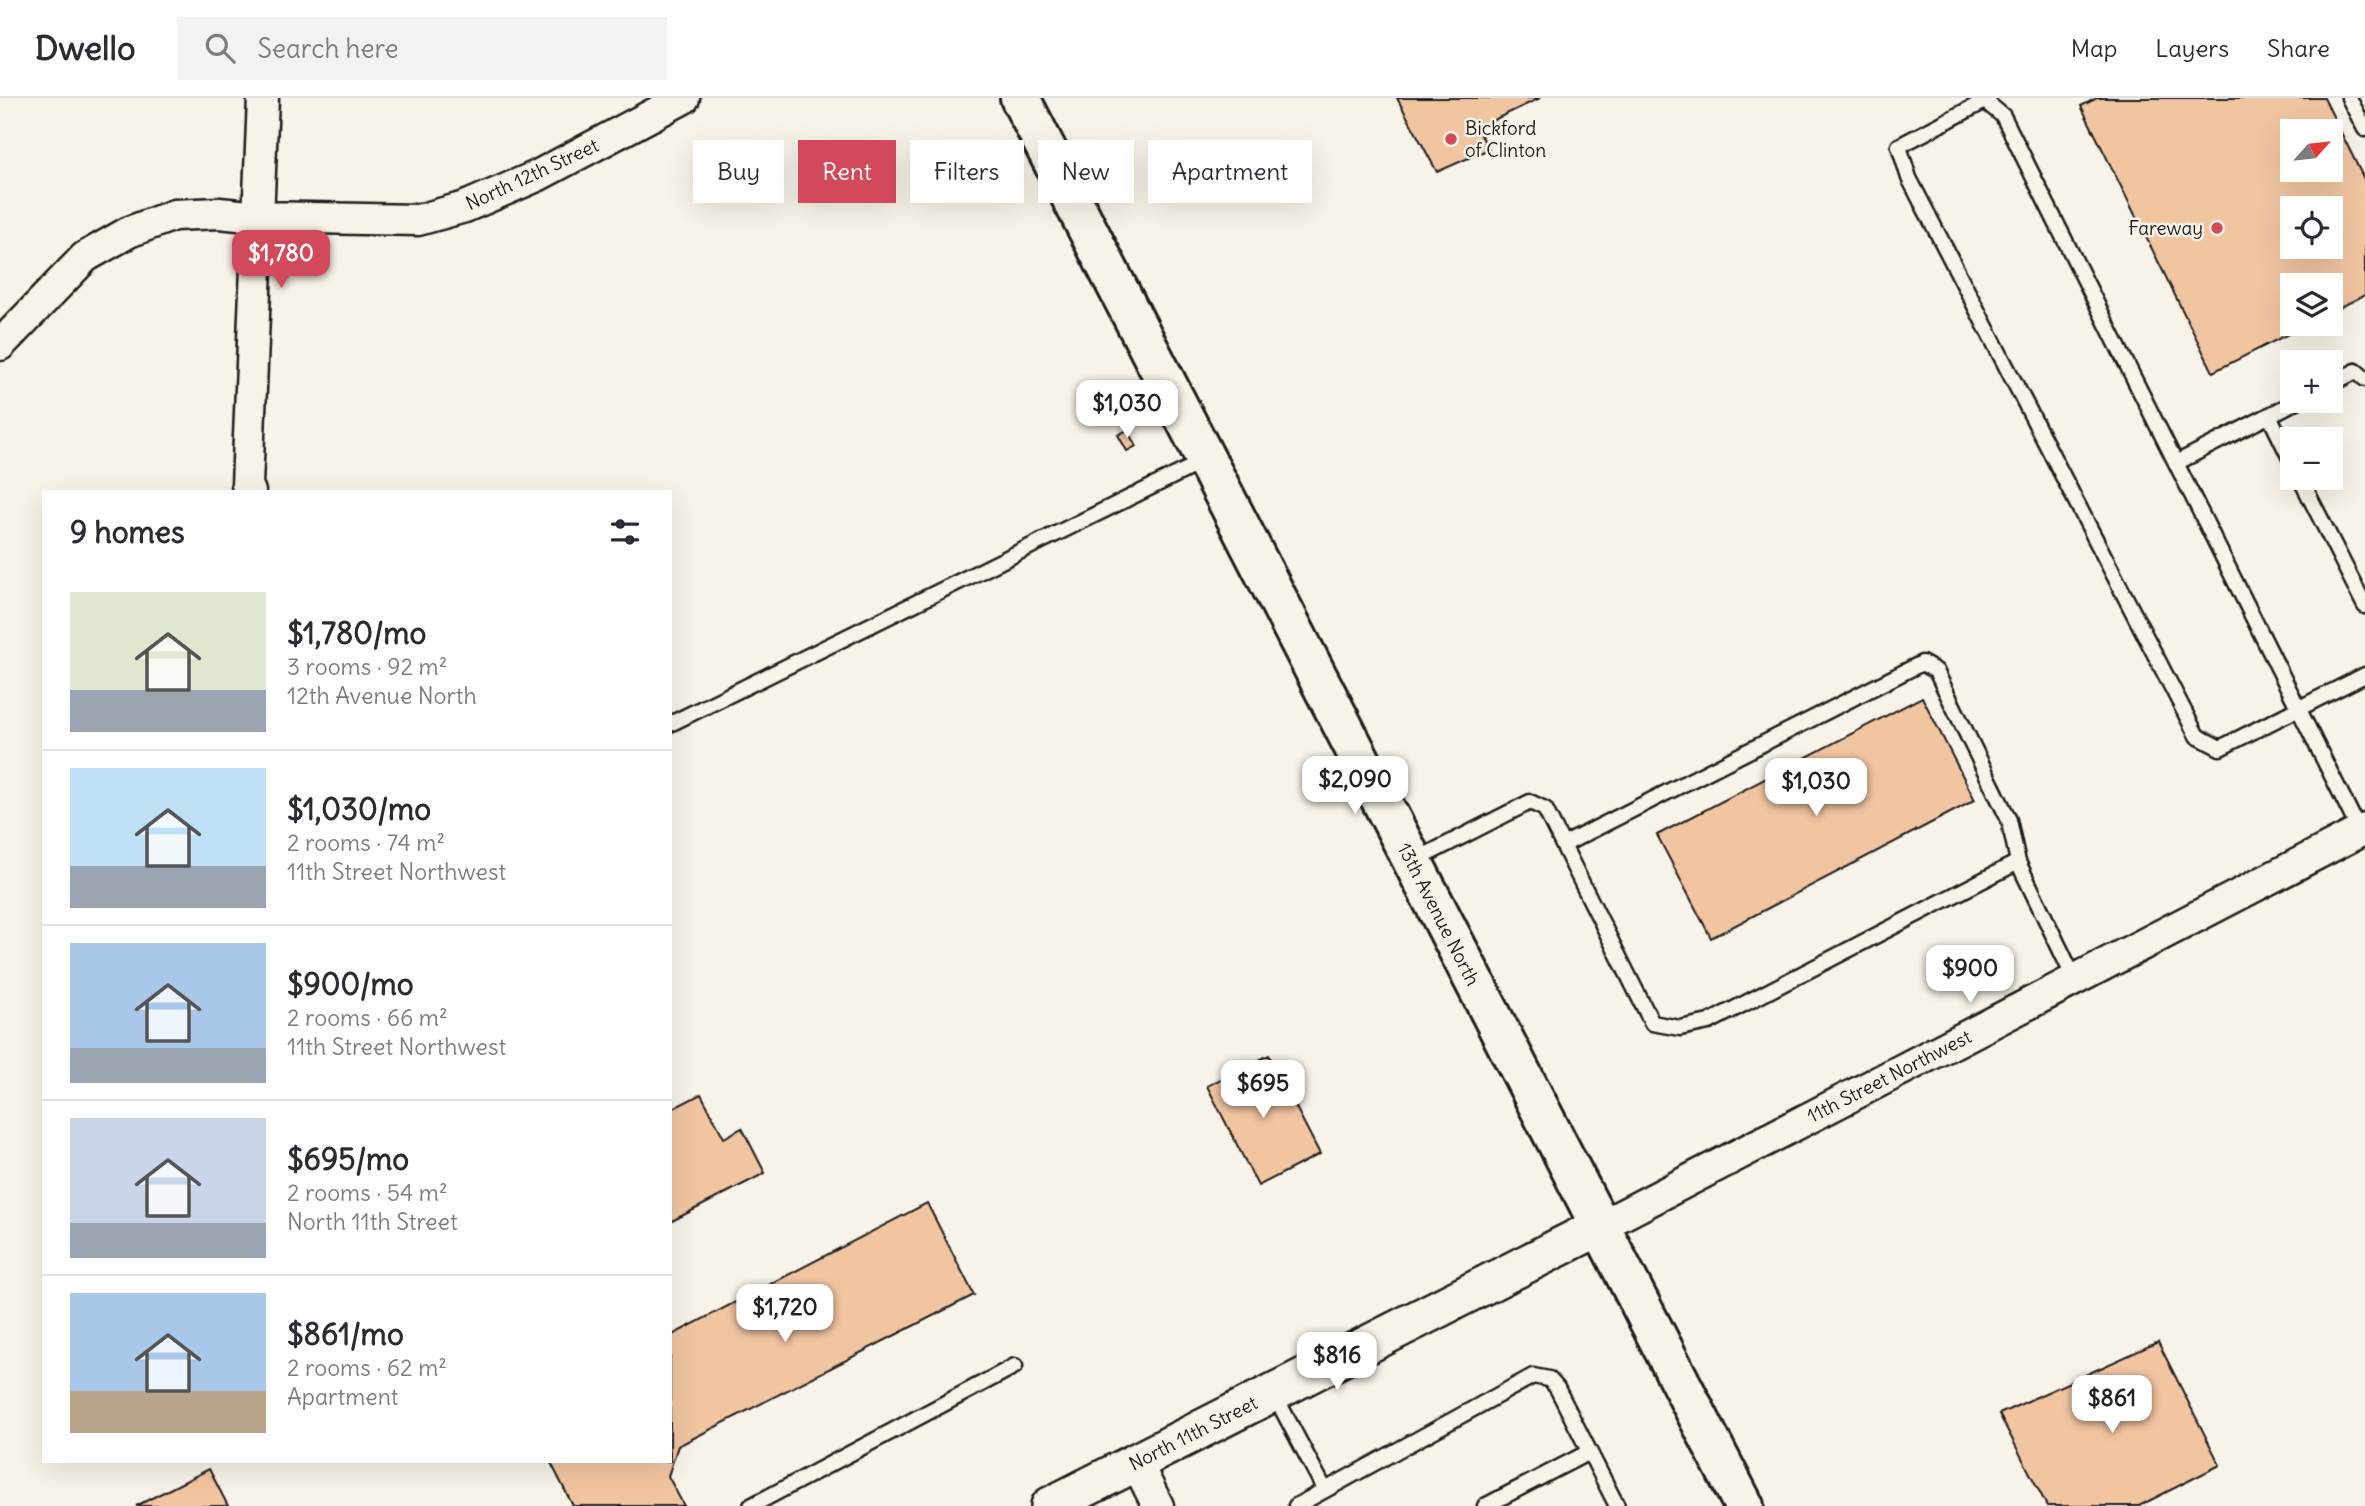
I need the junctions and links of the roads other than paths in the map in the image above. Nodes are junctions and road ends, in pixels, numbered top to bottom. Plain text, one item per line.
1 (262, 98) edge
2 (684, 98) edge
3 (1020, 98) edge
4 (2349, 98) edge
5 (2365, 130) edge
6 (259, 217) junction
7 (0, 345) edge
8 (2343, 378) edge
9 (2365, 379) edge
10 (2280, 410) edge
11 (2269, 415) junction
12 (2280, 437) edge
13 (1205, 460) junction
14 (2176, 463) junction
15 (249, 490) edge
16 (2306, 490) edge
17 (2365, 606) edge
18 (2365, 675) edge
19 (2298, 709) junction
20 (672, 723) edge
21 (2362, 831) edge
22 (1563, 845) junction
23 (1412, 862) junction
24 (2018, 862) junction
25 (2075, 980) junction
26 (1599, 1227) junction
27 (1015, 1366) dead end
28 (1273, 1392) junction
29 (1589, 1452) junction
30 (1136, 1462) junction
31 (1325, 1490) junction
32 (751, 1506) edge
33 (1050, 1506) edge
34 (1158, 1506) edge
35 (1296, 1506) edge
36 (1485, 1506) edge
37 (1617, 1506) edge
38 (1744, 1506) edge

1 - 6 street
2 - 6 street, North 12th Street
3 - 13 main road, 13th Avenue North
4 - 5 lane
6 - 7 street, North 12th Street
6 - 15 street
8 - 9 lane
10 - 11 lane
11 - 12 lane
11 - 14 lane
13 - 20 lane
13 - 23 main road, 13th Avenue North
14 - 19 lane
14 - 19 lane
16 - 17 lane
18 - 19 lane
19 - 21 lane
21 - 25 street, 11th Street Northwest
22 - 23 lane
22 - 24 lane
22 - 24 lane
23 - 26 main road, 13th Avenue North
24 - 25 lane
25 - 26 street, 11th Street Northwest
26 - 28 street, North 11th Street
26 - 38 main road, 13th Avenue North
27 - 32 lane
28 - 30 street, North 11th Street
28 - 31 lane
29 - 31 lane
29 - 36 lane
29 - 37 lane
30 - 33 street, North 11th Street
30 - 34 street
31 - 35 lane

